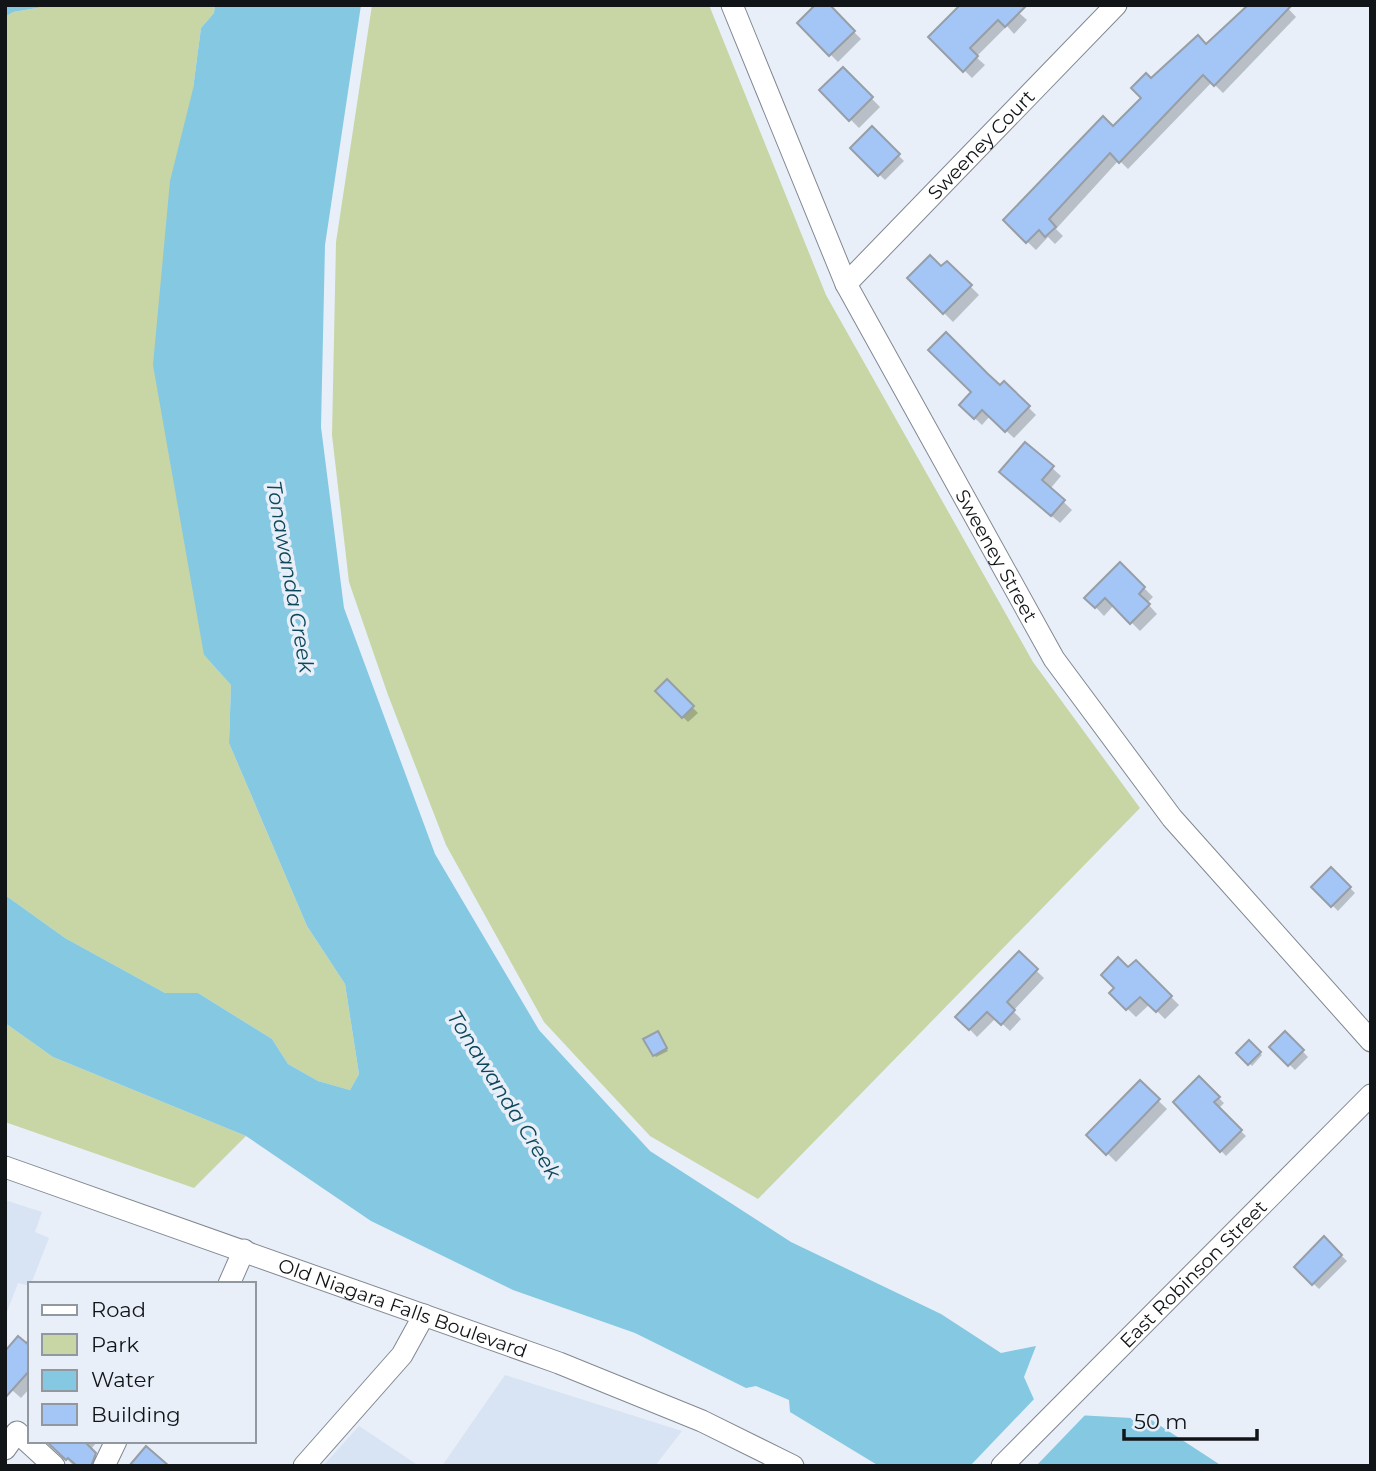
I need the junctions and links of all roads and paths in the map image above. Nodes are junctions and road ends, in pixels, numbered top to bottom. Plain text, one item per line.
1 (732, 5) edge
2 (1116, 5) edge
3 (846, 284) junction
4 (1371, 1041) edge
5 (1371, 1094) edge
6 (5, 1167) edge
7 (244, 1250) junction
8 (230, 1282) edge
9 (424, 1315) junction
10 (28, 1442) edge
11 (29, 1443) edge
12 (115, 1443) edge
13 (5, 1449) edge
14 (1009, 1459) edge
15 (54, 1466) edge
16 (104, 1466) edge
17 (304, 1466) edge
18 (793, 1466) edge

1 - 3 street, Sweeney Street
2 - 3 street, Sweeney Court
3 - 4 street, Sweeney Street
5 - 14 street, East Robinson Street
6 - 7 street, Old Niagara Falls Boulevard
7 - 8 street
7 - 9 street, Old Niagara Falls Boulevard
9 - 17 street
9 - 18 street, Old Niagara Falls Boulevard
10 - 13 street
11 - 15 street
12 - 16 street

